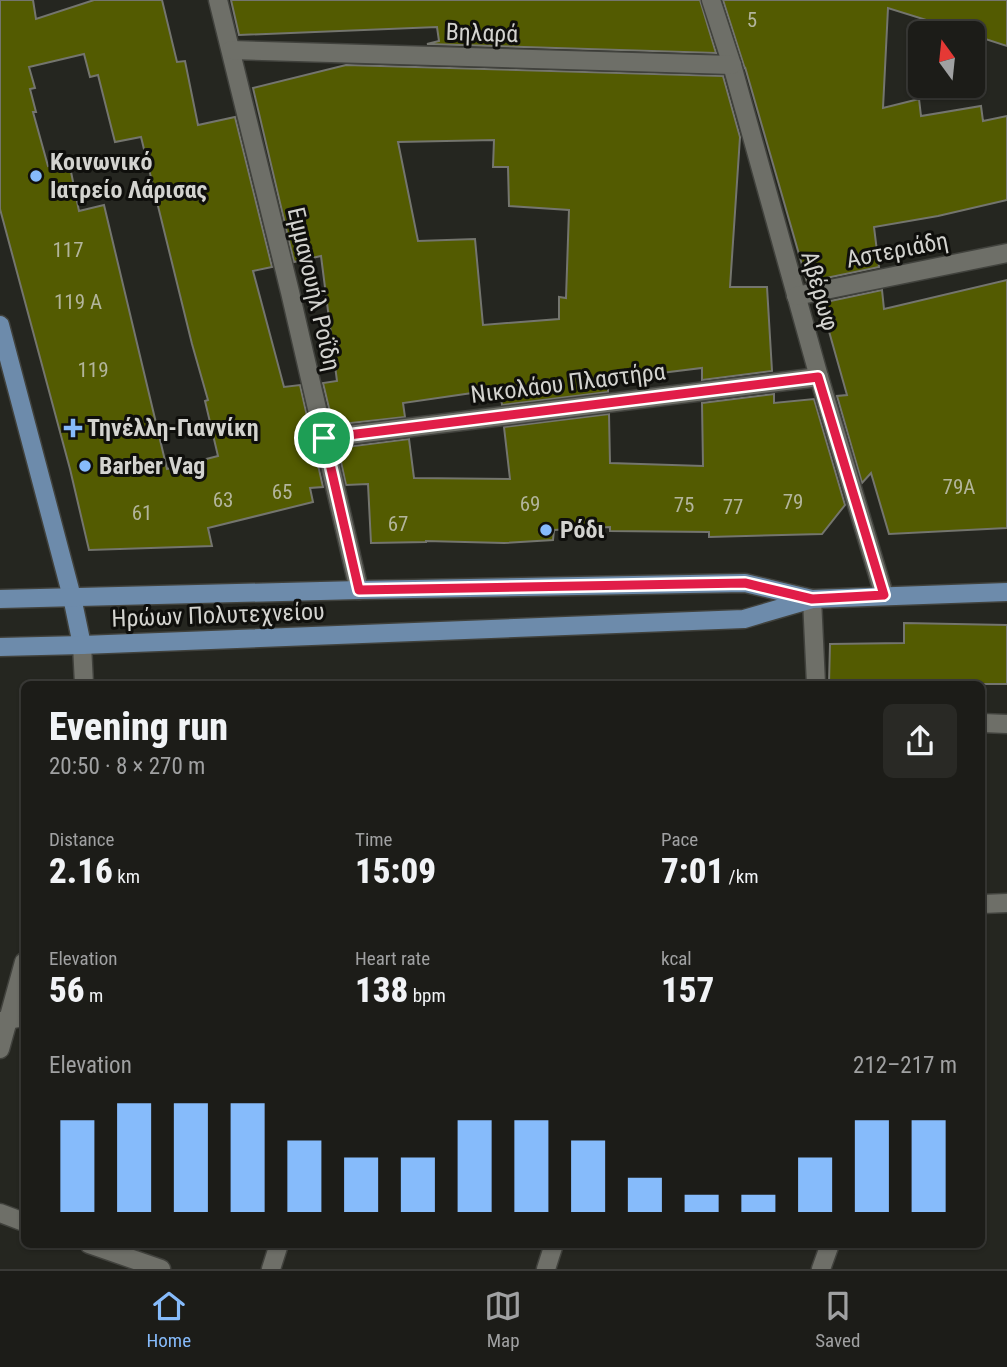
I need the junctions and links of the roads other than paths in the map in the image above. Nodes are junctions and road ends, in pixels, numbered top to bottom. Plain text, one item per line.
1 (218, 0) edge
2 (711, 0) edge
3 (231, 50) junction
4 (732, 65) junction
5 (1007, 253) edge
6 (796, 296) junction
7 (0, 328) edge
8 (818, 377) junction
9 (324, 438) junction
10 (359, 590) junction
11 (1007, 592) edge
12 (884, 595) junction
13 (72, 597) junction
14 (0, 599) edge
15 (812, 599) junction
16 (82, 645) junction
17 (0, 647) edge
18 (84, 681) edge
19 (816, 681) edge
20 (985, 723) edge
21 (1007, 724) edge
22 (1007, 903) edge
23 (985, 904) edge
24 (21, 975) edge
25 (11, 1019) edge
26 (0, 1049) edge
27 (0, 1213) edge
28 (21, 1221) edge
29 (101, 1248) edge
30 (278, 1248) edge
31 (553, 1248) edge
32 (829, 1248) edge
33 (161, 1269) edge
34 (271, 1269) edge
35 (546, 1269) edge
36 (821, 1269) edge

1 - 3 street, Εμμανουήλ Ροΐδη
2 - 4 street, Αβέρωφ
3 - 4 street, Βηλαρά
3 - 9 street, Εμμανουήλ Ροΐδη
4 - 6 street, Αβέρωφ
5 - 6 street, Αστεριάδη
6 - 8 street, Αβέρωφ
7 - 13 main road
8 - 9 street, Νικολάου Πλαστήρα
8 - 12 street, Αβέρωφ
9 - 10 street, Εμμανουήλ Ροΐδη
10 - 13 main road, Ηρώων Πολυτεχνείου
10 - 15 main road, Ηρώων Πολυτεχνείου
11 - 12 main road, Ηρώων Πολυτεχνείου
12 - 15 main road, Ηρώων Πολυτεχνείου
13 - 14 main road, Ηρώων Πολυτεχνείου
13 - 16 main road
15 - 16 main road, Ηρώων Πολυτεχνείου
15 - 19 street
16 - 17 main road, Ηρώων Πολυτεχνείου
16 - 18 street
20 - 21 street
22 - 23 street
24 - 25 street
25 - 26 street
27 - 28 street
29 - 33 street
30 - 34 street
31 - 35 street
32 - 36 street

